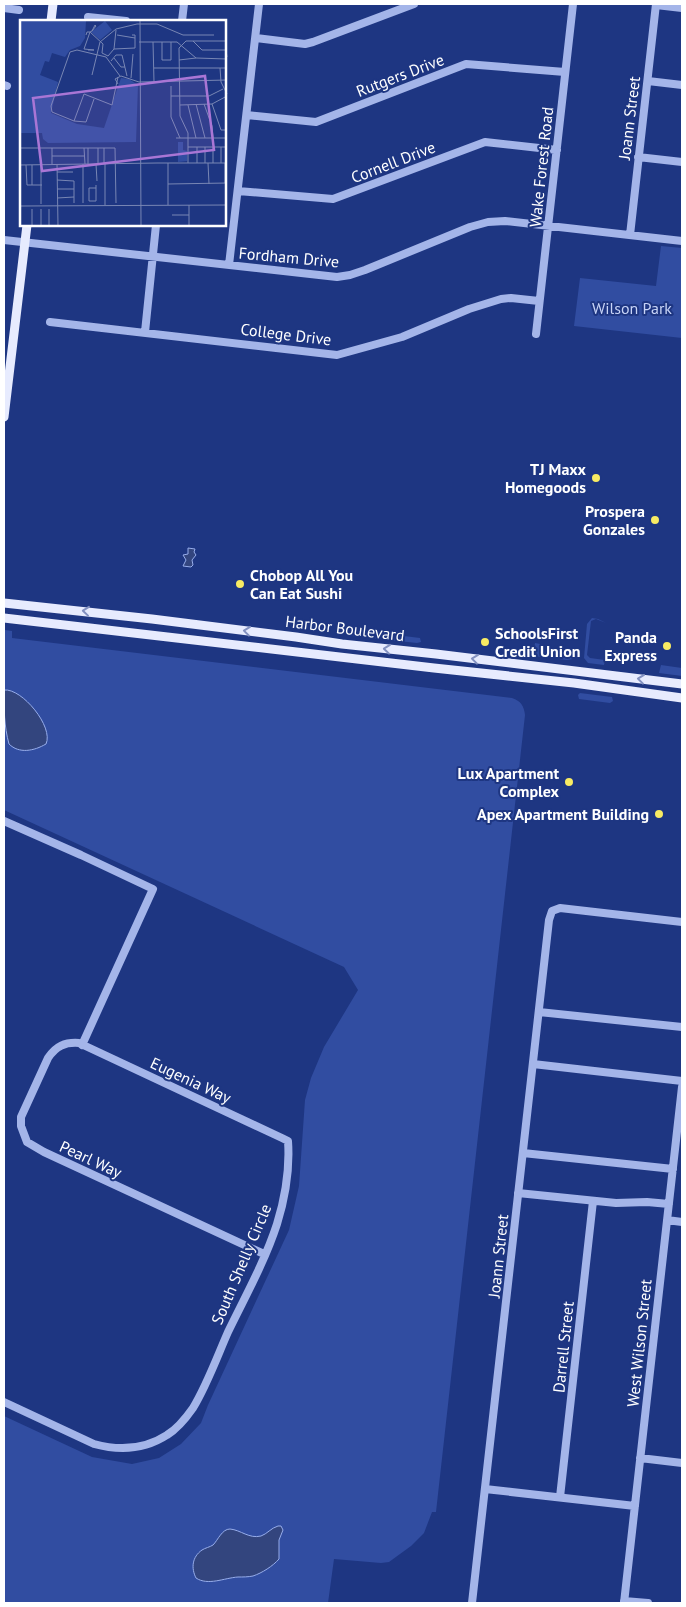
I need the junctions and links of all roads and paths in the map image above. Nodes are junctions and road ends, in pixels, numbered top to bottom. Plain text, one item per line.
1 (53, 4) edge
2 (184, 4) edge
3 (259, 4) edge
4 (414, 4) edge
5 (574, 4) edge
6 (656, 4) edge
7 (4, 8) edge
8 (682, 8) edge
9 (19, 10) dead end
10 (88, 17) dead end
11 (51, 20) edge
12 (116, 20) edge
13 (182, 20) edge
14 (256, 38) junction
15 (565, 72) junction
16 (648, 81) junction
17 (682, 85) edge
18 (247, 115) junction
19 (557, 150) junction
20 (638, 158) junction
21 (682, 162) edge
22 (238, 190) junction
23 (27, 226) edge
24 (156, 226) edge
25 (548, 226) junction
26 (630, 235) junction
27 (4, 240) edge
28 (682, 241) edge
29 (25, 242) junction
30 (153, 256) junction
31 (229, 265) junction
32 (539, 301) junction
33 (50, 322) dead end
34 (145, 332) junction
35 (536, 334) dead end
36 (4, 416) edge
37 (4, 603) edge
38 (4, 618) edge
39 (682, 684) edge
40 (682, 698) edge
41 (4, 821) edge
42 (682, 922) edge
43 (539, 1012) junction
44 (682, 1028) edge
45 (82, 1045) junction
46 (533, 1064) junction
47 (682, 1081) edge
48 (682, 1086) edge
49 (682, 1096) edge
50 (288, 1142) joint
51 (523, 1153) junction
52 (673, 1169) junction
53 (518, 1193) junction
54 (593, 1201) junction
55 (669, 1204) junction
56 (667, 1220) junction
57 (682, 1222) edge
58 (264, 1254) junction
59 (4, 1402) edge
60 (640, 1458) junction
61 (682, 1463) edge
62 (485, 1488) junction
63 (560, 1497) junction
64 (635, 1506) junction
65 (633, 1520) junction
66 (643, 1521) dead end
67 (624, 1602) edge
68 (472, 1603) edge
69 (648, 1603) edge

1 - 11 main road
2 - 13 street
3 - 14 street
4 - 14 street
5 - 15 street, Wake Forest Road
6 - 8 street
6 - 16 street, Joann Street
7 - 9 street
10 - 12 street
14 - 18 street
15 - 18 street, Rutgers Drive
15 - 19 street, Wake Forest Road
16 - 17 street
16 - 20 street, Joann Street
18 - 22 street
19 - 22 street, Cornell Drive
19 - 25 street, Wake Forest Road
20 - 21 street
20 - 26 street, Joann Street
22 - 31 street
23 - 29 main road
24 - 30 street
25 - 26 street, Fordham Drive
25 - 31 street, Fordham Drive
25 - 32 street, Wake Forest Road
26 - 28 street, Fordham Drive
27 - 29 street, Fordham Drive
29 - 30 street, Fordham Drive
29 - 36 main road
30 - 31 street, Fordham Drive
30 - 34 street
32 - 34 street, College Drive
32 - 35 street, Wake Forest Road
33 - 34 street, College Drive
39 -> 37 main road, Harbor Boulevard
38 - 40 main road, Harbor Boulevard
41 - 45 street
42 - 43 street, Joann Street
43 - 44 street
43 - 46 street, Joann Street
45 - 50 street, Eugenia Way
45 - 58 street, Pearl Way
46 - 47 street
46 - 51 street, Joann Street
48 - 49 street, West Wilson Street
49 - 52 street, West Wilson Street
50 - 58 street, South Shelly Circle
51 - 52 street
51 - 53 street, Joann Street
52 - 55 street, West Wilson Street
53 - 54 street
53 - 62 street, Joann Street
54 - 55 street
54 - 63 street, Darrell Street
55 - 56 street, West Wilson Street
56 - 57 street
56 - 60 street, West Wilson Street
58 - 59 street, South Shelly Circle
60 - 61 street
60 - 64 street, West Wilson Street
62 - 63 street
62 - 68 street, Joann Street
63 - 64 street
64 - 65 street, West Wilson Street
65 - 66 street
65 - 67 street, West Wilson Street
67 - 69 street

